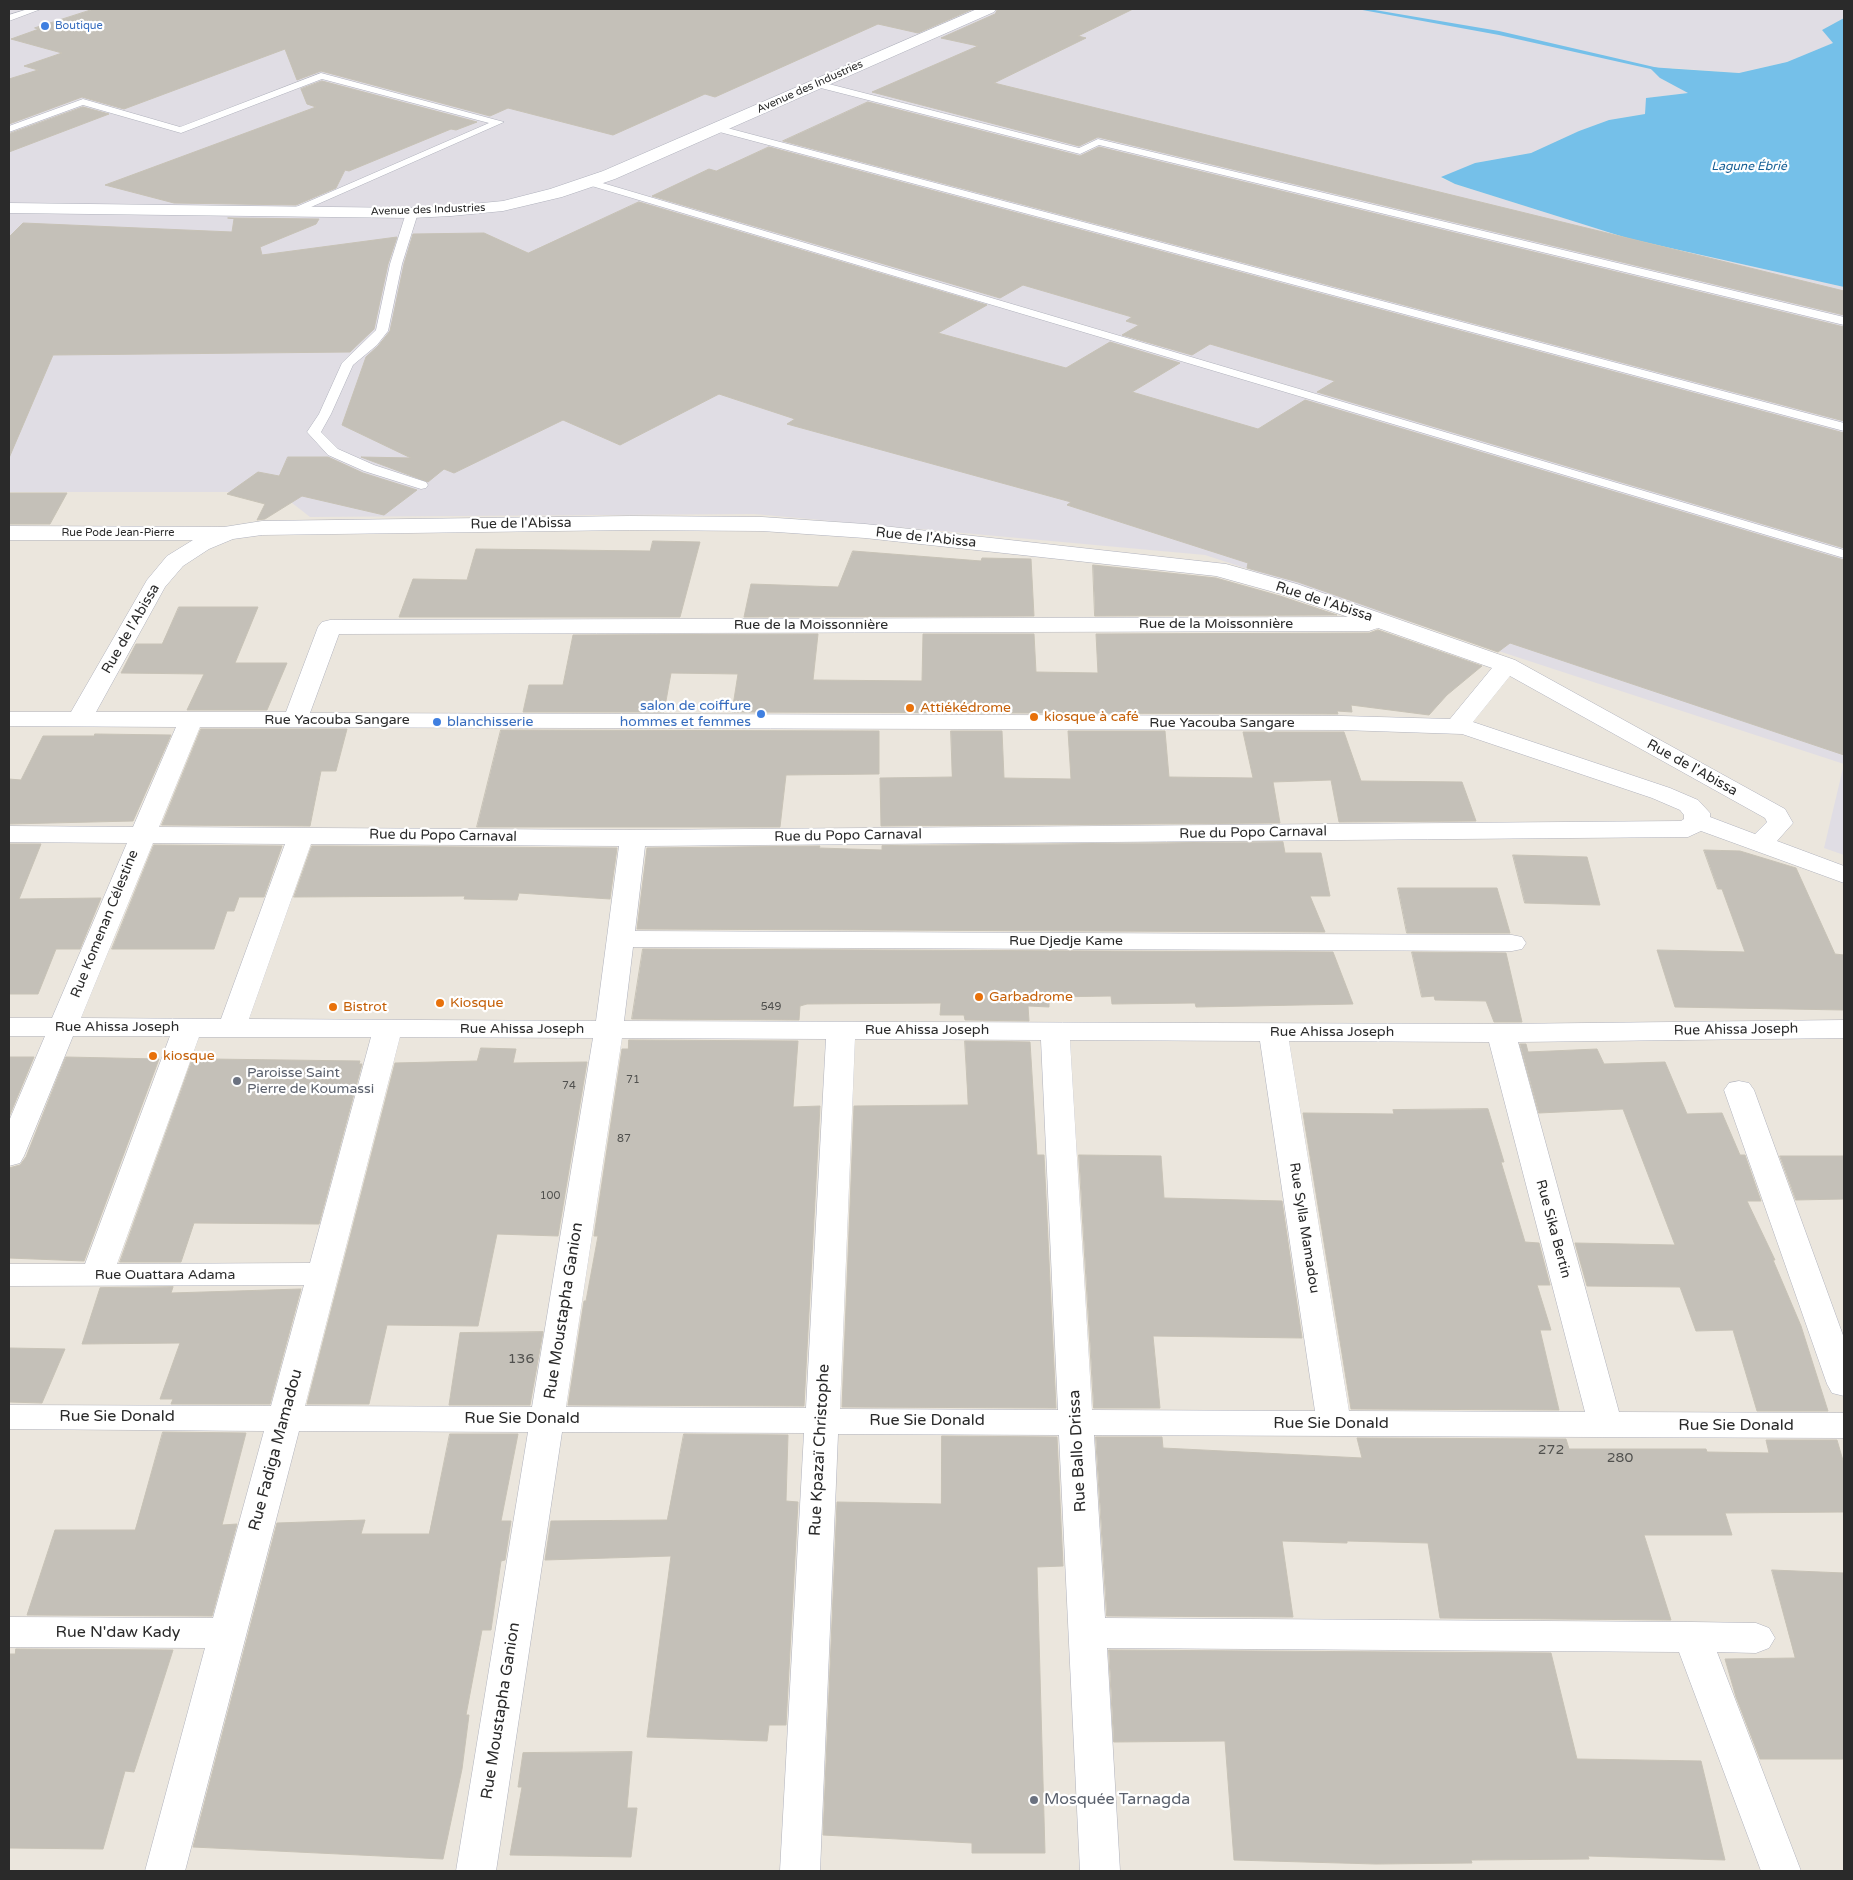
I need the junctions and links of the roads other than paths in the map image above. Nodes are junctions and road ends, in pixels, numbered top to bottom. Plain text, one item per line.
1 (36, 9) edge
2 (989, 9) edge
3 (9, 18) edge
4 (817, 84) junction
5 (716, 128) junction
6 (9, 129) edge
7 (589, 182) junction
8 (9, 208) edge
9 (293, 212) junction
10 (412, 213) junction
11 (1844, 321) edge
12 (1844, 428) edge
13 (421, 485) dead end
14 (9, 533) edge
15 (228, 533) junction
16 (1844, 554) edge
17 (1392, 624) junction
18 (1507, 665) junction
19 (9, 719) edge
20 (79, 720) junction
21 (191, 720) junction
22 (295, 720) junction
23 (1451, 726) junction
24 (1693, 825) junction
25 (142, 833) junction
26 (9, 834) edge
27 (301, 835) junction
28 (634, 838) junction
29 (1760, 844) junction
30 (1844, 875) edge
31 (621, 939) junction
32 (1512, 943) dead end
33 (9, 1027) edge
34 (63, 1027) junction
35 (188, 1027) junction
36 (232, 1028) junction
37 (388, 1028) junction
38 (609, 1029) junction
39 (1844, 1029) edge
40 (841, 1030) junction
41 (1055, 1031) junction
42 (1273, 1031) junction
43 (1501, 1032) junction
44 (1739, 1090) dead end
45 (9, 1156) edge
46 (322, 1274) junction
47 (9, 1275) edge
48 (97, 1276) junction
49 (1844, 1384) edge
50 (9, 1416) edge
51 (284, 1418) junction
52 (546, 1419) junction
53 (822, 1421) junction
54 (1076, 1422) junction
55 (1334, 1424) junction
56 (1606, 1426) junction
57 (1844, 1426) edge
58 (9, 1632) edge
59 (227, 1633) junction
60 (1087, 1633) junction
61 (1692, 1637) junction
62 (1756, 1638) dead end
63 (165, 1871) edge
64 (476, 1871) edge
65 (800, 1871) edge
66 (1100, 1871) edge
67 (1780, 1871) edge

1 - 3 lane
2 - 4 street, Avenue des Industries
4 - 5 street, Avenue des Industries
4 - 11 lane
5 - 7 street, Avenue des Industries
5 - 12 lane
6 - 9 lane
7 - 10 street, Avenue des Industries
7 - 16 lane
8 - 9 street, Avenue des Industries
9 - 10 street, Avenue des Industries
10 - 13 lane
14 - 15 street, Rue Pode Jean-Pierre
15 - 17 street, Rue de l'Abissa
15 - 20 street, Rue de l'Abissa
17 - 18 street, Rue de l'Abissa
17 - 22 street, Rue de la Moissonnière
18 - 23 street
18 - 29 street, Rue de l'Abissa
19 - 20 street, Rue Yacouba Sangare
20 - 21 street, Rue Yacouba Sangare
21 - 22 street, Rue Yacouba Sangare
21 - 25 street, Rue Komenan Célestine
22 - 23 street, Rue Yacouba Sangare
23 - 24 street, Rue Yacouba Sangare
24 - 28 street, Rue du Popo Carnaval
24 - 29 street
25 - 26 street, Rue du Popo Carnaval
25 - 27 street, Rue du Popo Carnaval
25 - 34 street, Rue Komenan Célestine
27 - 28 street, Rue du Popo Carnaval
27 - 36 street
28 - 31 street, Rue Moustapha Ganion
29 - 30 street
31 - 32 street, Rue Djedje Kame
31 - 38 street, Rue Moustapha Ganion
33 - 34 street, Rue Ahissa Joseph
34 - 35 street, Rue Ahissa Joseph
34 - 45 street, Rue Komenan Célestine
35 - 36 street, Rue Ahissa Joseph
35 - 48 street
36 - 37 street, Rue Ahissa Joseph
37 - 38 street, Rue Ahissa Joseph
37 - 46 street, Rue Fadiga Mamadou
38 - 40 street, Rue Ahissa Joseph
38 - 52 street, Rue Moustapha Ganion
39 - 43 street, Rue Ahissa Joseph
40 - 41 street, Rue Ahissa Joseph
40 - 53 street, Rue Kpazaï Christophe
41 - 42 street, Rue Ahissa Joseph
41 - 54 street, Rue Ballo Drissa
42 - 43 street, Rue Ahissa Joseph
42 - 55 street, Rue Sylla Mamadou
43 - 56 street, Rue Sika Bertin
44 - 49 street
46 - 48 street, Rue Ouattara Adama
46 - 51 street, Rue Fadiga Mamadou
47 - 48 street, Rue Ouattara Adama
50 - 51 street, Rue Sie Donald
51 - 52 street, Rue Sie Donald
51 - 59 street, Rue Fadiga Mamadou
52 - 53 street, Rue Sie Donald
52 - 64 street, Rue Moustapha Ganion
53 - 54 street, Rue Sie Donald
53 - 65 street, Rue Kpazaï Christophe
54 - 55 street, Rue Sie Donald
54 - 60 street, Rue Ballo Drissa
55 - 56 street, Rue Sie Donald
56 - 57 street, Rue Sie Donald
58 - 59 street, Rue N'daw Kady
59 - 63 street, Rue Fadiga Mamadou
60 - 61 street
60 - 66 street, Rue Ballo Drissa
61 - 62 street
61 - 67 street

